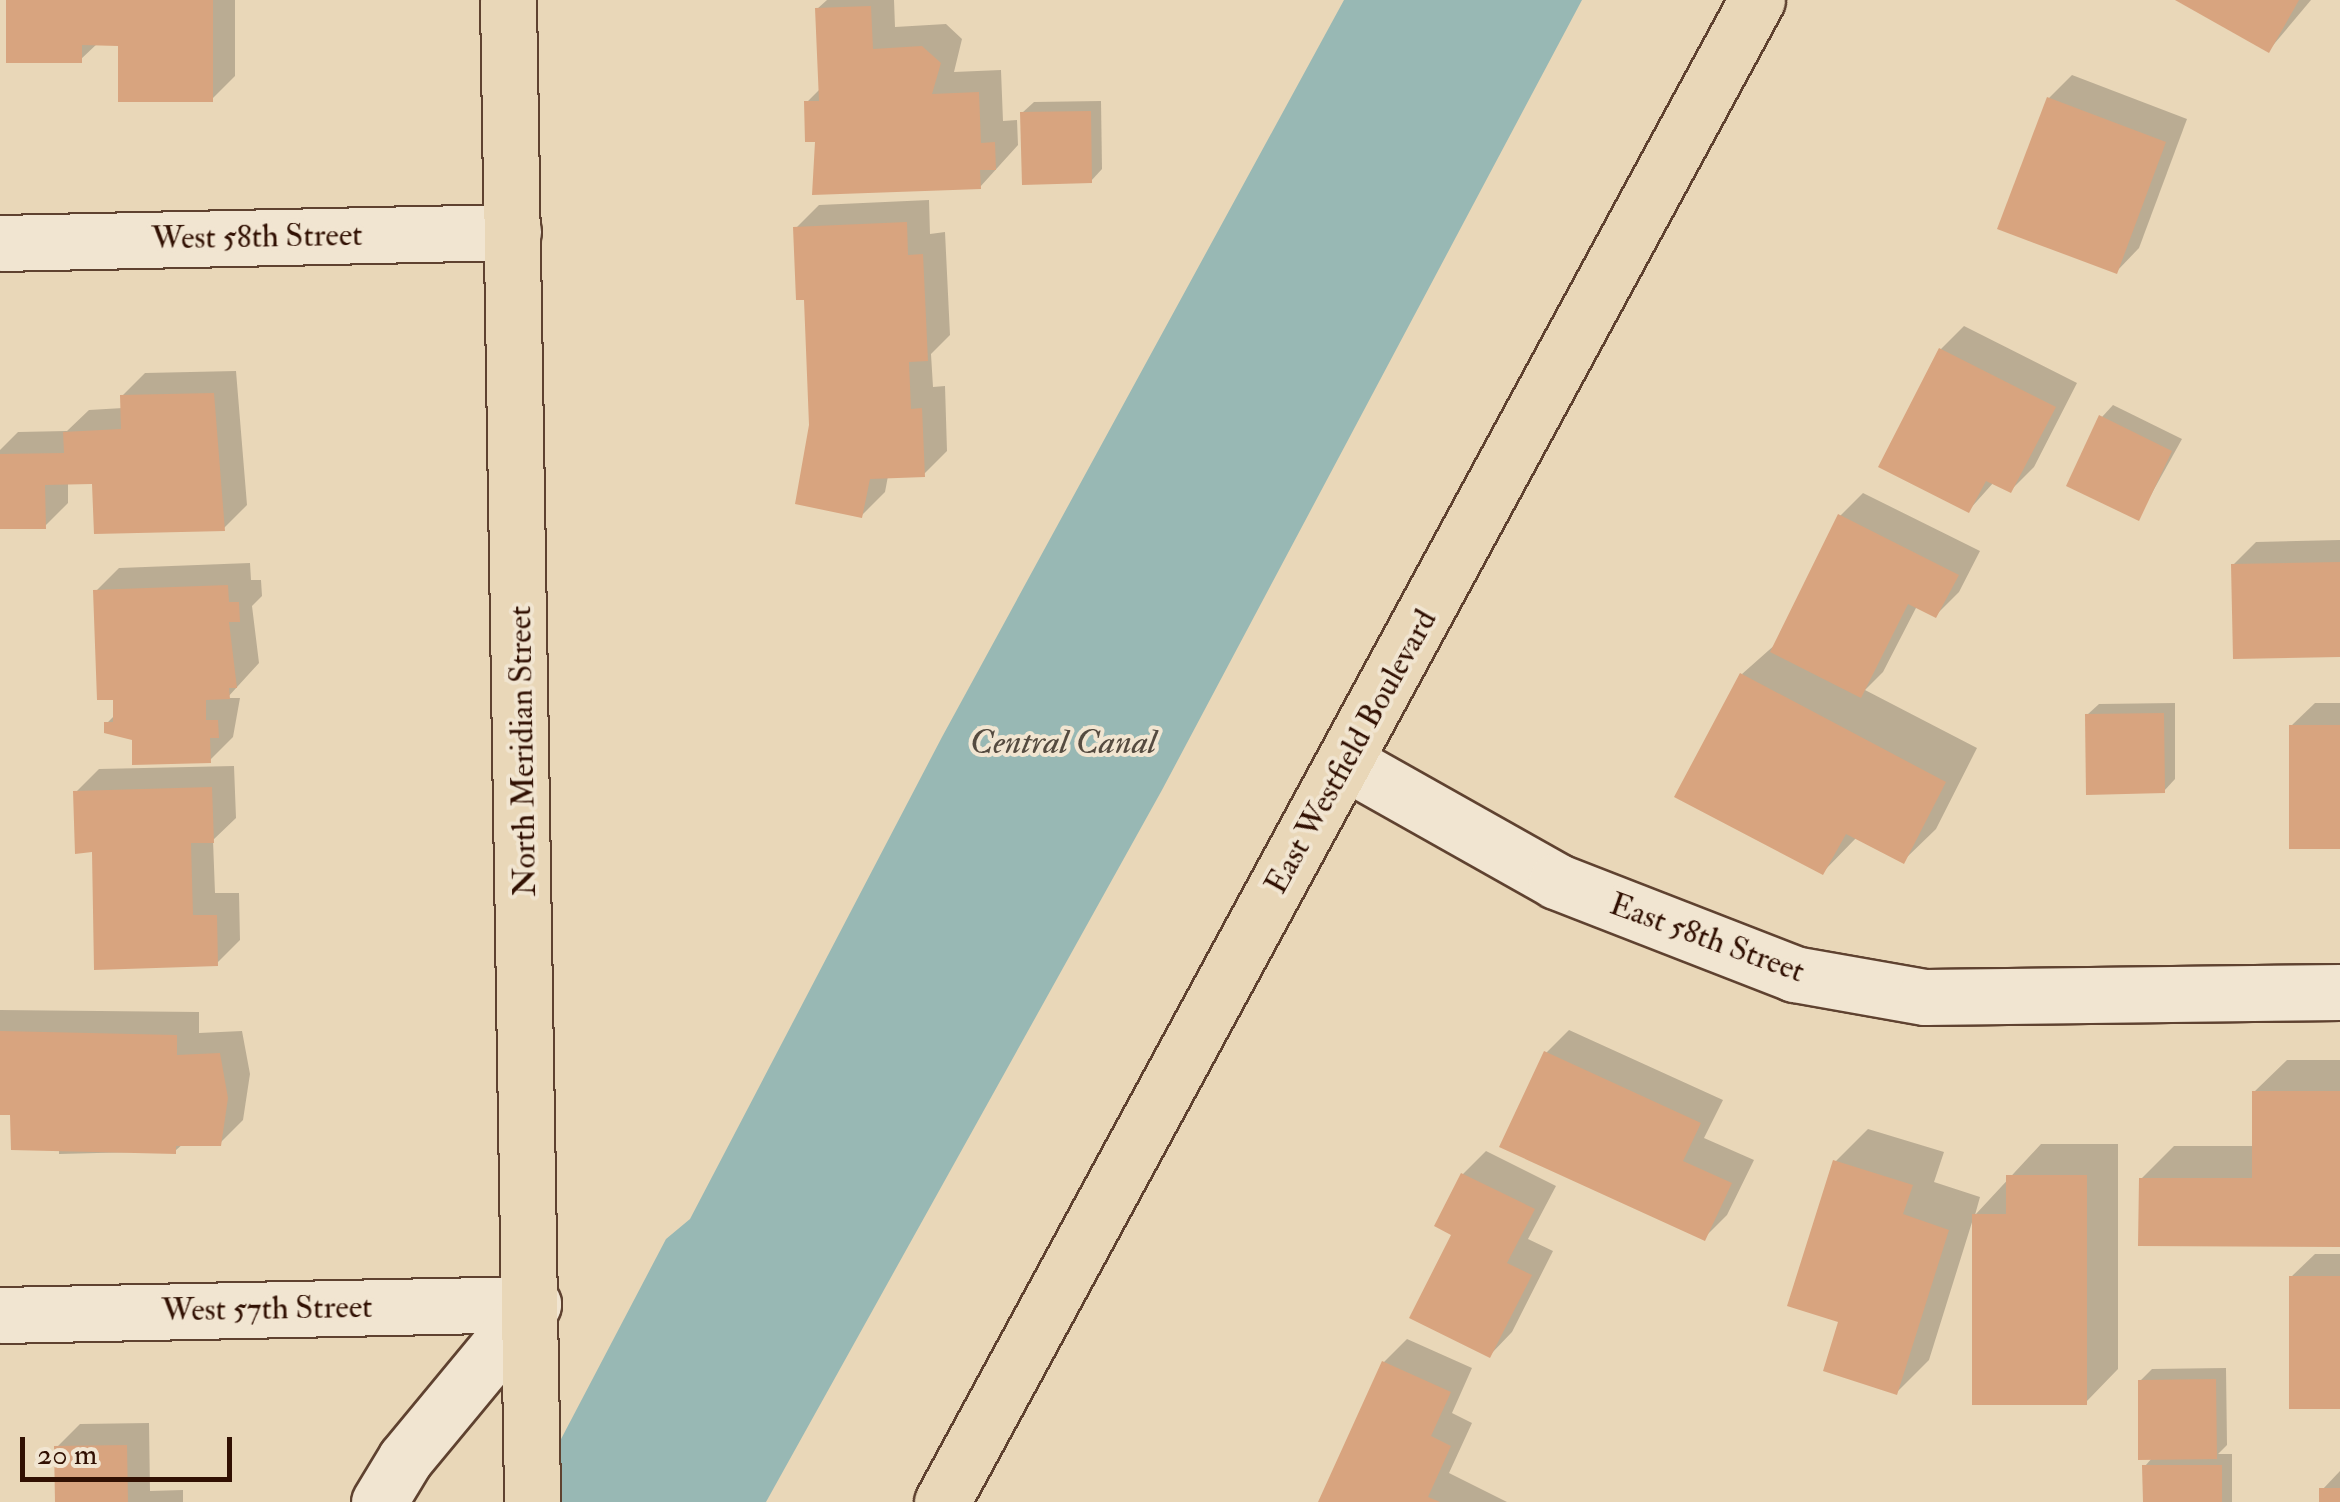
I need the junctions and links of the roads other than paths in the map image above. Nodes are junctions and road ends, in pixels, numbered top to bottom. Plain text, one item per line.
1 (508, 0) edge
2 (1756, 0) edge
3 (513, 232) junction
4 (0, 243) edge
5 (1347, 763) junction
6 (2340, 992) edge
7 (534, 1304) junction
8 (0, 1315) edge
9 (380, 1502) edge
10 (532, 1502) edge
11 (942, 1502) edge

1 - 3 main road, North Meridian Street
2 - 5 main road, East Westfield Boulevard
3 - 4 street, West 58th Street
3 - 7 main road, North Meridian Street
5 - 6 street, East 58th Street
5 - 11 main road, East Westfield Boulevard
7 - 8 street, West 57th Street
7 - 9 street
7 - 10 main road, North Meridian Street

